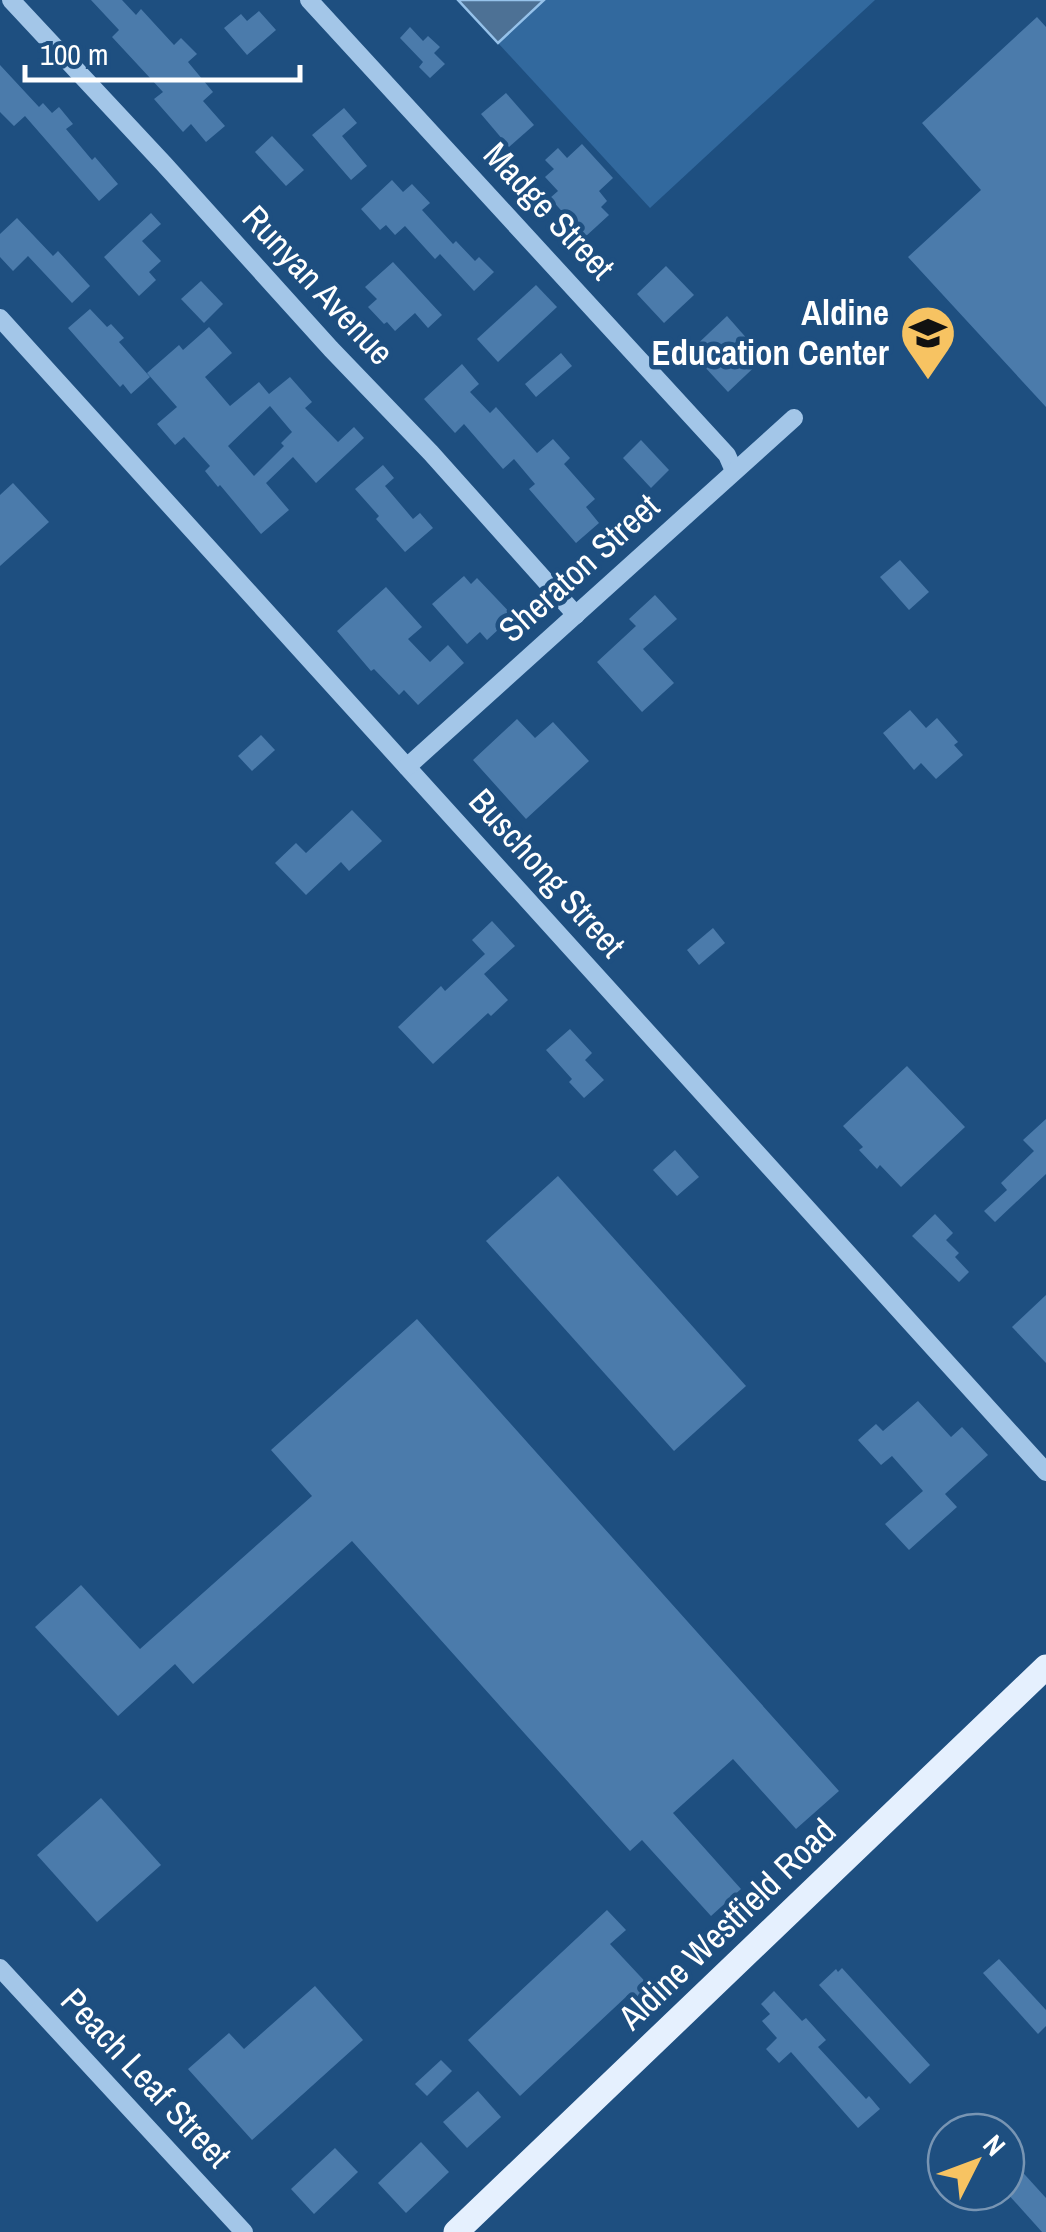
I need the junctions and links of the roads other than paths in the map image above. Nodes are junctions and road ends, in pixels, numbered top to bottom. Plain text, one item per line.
1 (11, 0) edge
2 (309, 0) edge
3 (0, 318) edge
4 (794, 418) dead end
5 (734, 471) junction
6 (576, 615) junction
7 (408, 767) junction
8 (1046, 1472) edge
9 (1046, 1667) edge
10 (0, 1968) edge
11 (244, 2232) edge
12 (456, 2232) edge

1 - 6 street, Runyan Avenue
2 - 5 street, Madge Street
3 - 7 street, Buschong Street
4 - 5 street, Sheraton Street
5 - 6 street, Sheraton Street
6 - 7 street, Sheraton Street
7 - 8 street, Buschong Street
9 - 12 main road, Aldine Westfield Road
10 - 11 street, Peach Leaf Street

